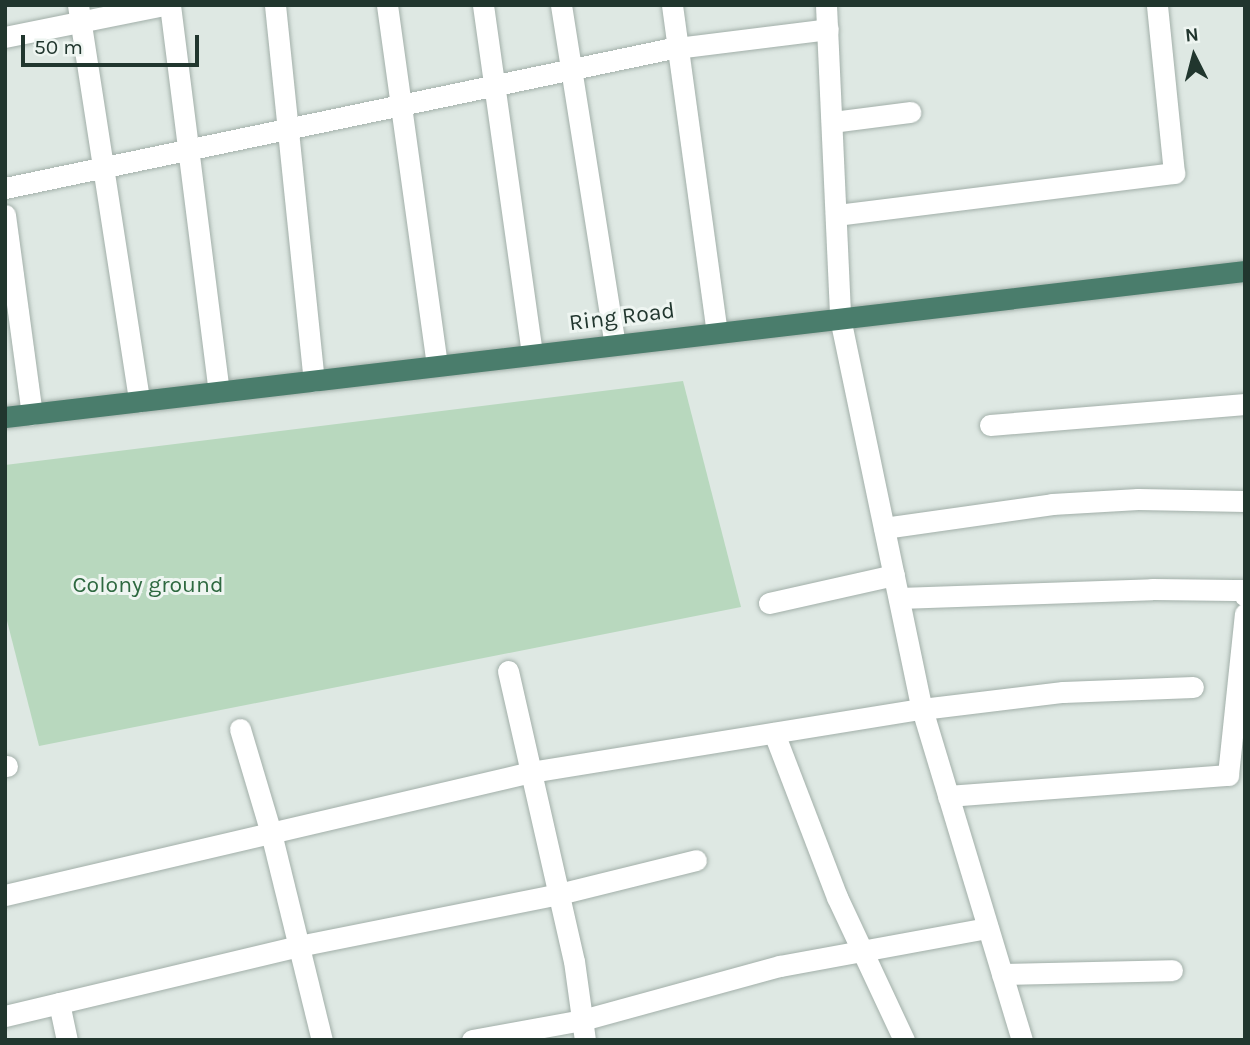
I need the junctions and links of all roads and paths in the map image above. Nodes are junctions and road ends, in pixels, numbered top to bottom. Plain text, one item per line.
1 (164, 5) edge
2 (170, 5) edge
3 (275, 5) edge
4 (387, 5) edge
5 (483, 5) edge
6 (561, 5) edge
7 (672, 5) edge
8 (827, 5) edge
9 (1157, 5) edge
10 (79, 14) edge
11 (828, 29) junction
12 (5, 37) edge
13 (678, 48) junction
14 (571, 67) junction
15 (495, 87) junction
16 (401, 107) junction
17 (911, 112) dead end
18 (832, 122) junction
19 (288, 127) junction
20 (188, 148) junction
21 (103, 168) junction
22 (5, 188) edge
23 (5, 215) edge
24 (836, 215) junction
25 (1245, 271) edge
26 (840, 318) junction
27 (718, 332) junction
28 (615, 345) junction
29 (532, 355) junction
30 (437, 366) junction
31 (314, 381) junction
32 (219, 392) junction
33 (139, 401) junction
34 (1245, 404) edge
35 (32, 414) junction
36 (5, 418) edge
37 (990, 425) dead end
38 (1245, 501) edge
39 (884, 528) junction
40 (894, 575) junction
41 (1245, 596) edge
42 (899, 597) junction
43 (769, 603) dead end
44 (1245, 614) edge
45 (508, 671) dead end
46 (1193, 687) dead end
47 (922, 709) junction
48 (240, 729) dead end
49 (774, 733) junction
50 (531, 772) junction
51 (948, 796) junction
52 (271, 833) junction
53 (696, 860) dead end
54 (559, 894) junction
55 (5, 895) edge
56 (988, 928) junction
57 (299, 946) junction
58 (861, 952) junction
59 (1172, 970) dead end
60 (1002, 974) junction
61 (59, 1003) junction
62 (5, 1016) edge
63 (583, 1030) edge
64 (67, 1040) edge
65 (322, 1040) edge
66 (472, 1040) edge
67 (904, 1040) edge
68 (1022, 1040) edge

1 - 10 street
2 - 20 street
3 - 19 street
4 - 16 street
5 - 15 street
6 - 14 street
7 - 13 street
8 - 11 street
9 - 24 street
10 - 12 street
10 - 21 street
11 - 13 street
11 - 18 street
13 - 14 street
13 - 27 street
14 - 15 street
14 - 28 street
15 - 16 street
15 - 29 street
16 - 19 street
16 - 30 street
17 - 18 street
18 - 24 street
19 - 20 street
19 - 31 street
20 - 21 street
20 - 32 street
21 - 22 street
21 - 33 street
23 - 35 street
24 - 26 street
25 - 26 highway, Ring Road
26 - 27 highway, Ring Road
26 - 39 street
27 - 28 highway, Ring Road
28 - 29 highway, Ring Road
29 - 30 highway, Ring Road
30 - 31 highway, Ring Road
31 - 32 highway, Ring Road
32 - 33 highway, Ring Road
33 - 35 highway, Ring Road
34 - 37 street
35 - 36 highway, Ring Road
38 - 39 street
39 - 40 street
40 - 42 street
40 - 43 street
41 - 42 street
42 - 47 street
44 - 51 street
45 - 50 street
46 - 47 street
47 - 49 street
47 - 51 street
48 - 52 street
49 - 50 street
49 - 58 street
50 - 52 street
50 - 54 street
51 - 56 street
52 - 55 street
52 - 57 street
53 - 54 street
54 - 57 street
54 - 63 street
56 - 58 street
56 - 60 street
57 - 61 street
57 - 65 street
58 - 63 street
58 - 67 street
59 - 60 street
60 - 68 street
61 - 62 street
61 - 64 street
63 - 66 street

